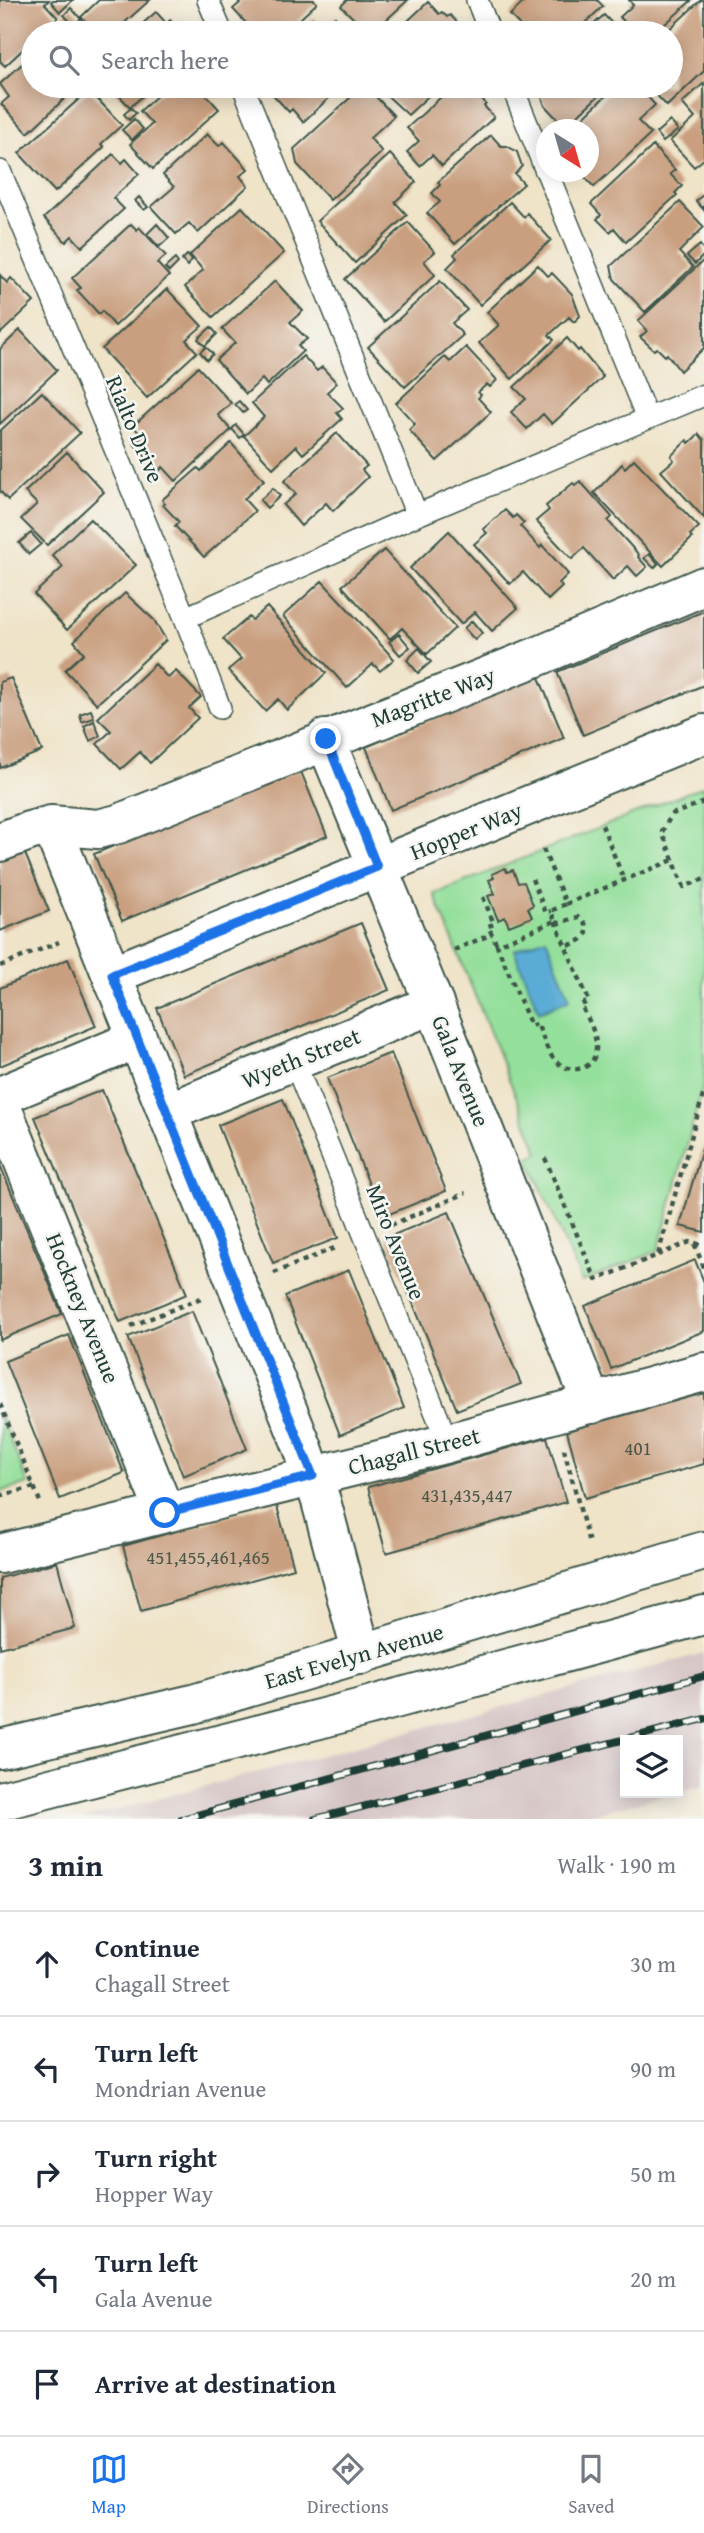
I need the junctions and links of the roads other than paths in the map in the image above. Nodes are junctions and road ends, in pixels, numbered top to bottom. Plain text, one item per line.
1 (208, 0) edge
2 (477, 0) edge
3 (217, 21) edge
4 (485, 21) edge
5 (248, 98) edge
6 (517, 98) edge
7 (536, 144) edge
8 (0, 171) edge
9 (551, 182) edge
10 (704, 395) edge
11 (648, 418) junction
12 (416, 515) junction
13 (704, 586) edge
14 (185, 618) junction
15 (220, 708) dead end
16 (704, 734) edge
17 (326, 739) junction
18 (51, 825) junction
19 (0, 842) edge
20 (377, 867) junction
21 (112, 975) junction
22 (434, 1004) junction
23 (138, 1039) junction
24 (295, 1061) junction
25 (0, 1096) edge
26 (0, 1103) edge
27 (168, 1112) junction
28 (704, 1372) edge
29 (592, 1404) junction
30 (448, 1443) junction
31 (313, 1476) junction
32 (165, 1513) junction
33 (704, 1551) edge
34 (0, 1554) edge
35 (704, 1615) edge
36 (362, 1655) junction
37 (0, 1749) edge
38 (0, 1801) edge

1 - 3 lane
2 - 4 lane
5 - 12 lane
6 - 7 lane
8 - 14 lane, Rialto Drive
9 - 11 lane
10 - 11 lane
11 - 12 lane
12 - 14 lane
13 - 17 street, Magritte Way
14 - 15 lane, Rialto Drive
16 - 20 street, Hopper Way
17 - 18 street, Magritte Way
17 - 20 street, Gala Avenue
18 - 19 street, Magritte Way
18 - 21 street
20 - 21 street, Hopper Way
20 - 22 street, Gala Avenue
21 - 23 street
22 - 24 street, Wyeth Street
22 - 29 street, Gala Avenue
23 - 25 street
23 - 27 street
24 - 27 street, Wyeth Street
24 - 30 lane, Miro Avenue
26 - 32 street, Hockney Avenue
27 - 31 street
28 - 29 street, Chagall Street
29 - 30 street, Chagall Street
30 - 31 street, Chagall Street
31 - 32 street, Chagall Street
31 - 36 street
32 - 34 street, Chagall Street
33 - 36 street, East Evelyn Avenue
35 - 38 street
36 - 37 street, East Evelyn Avenue

